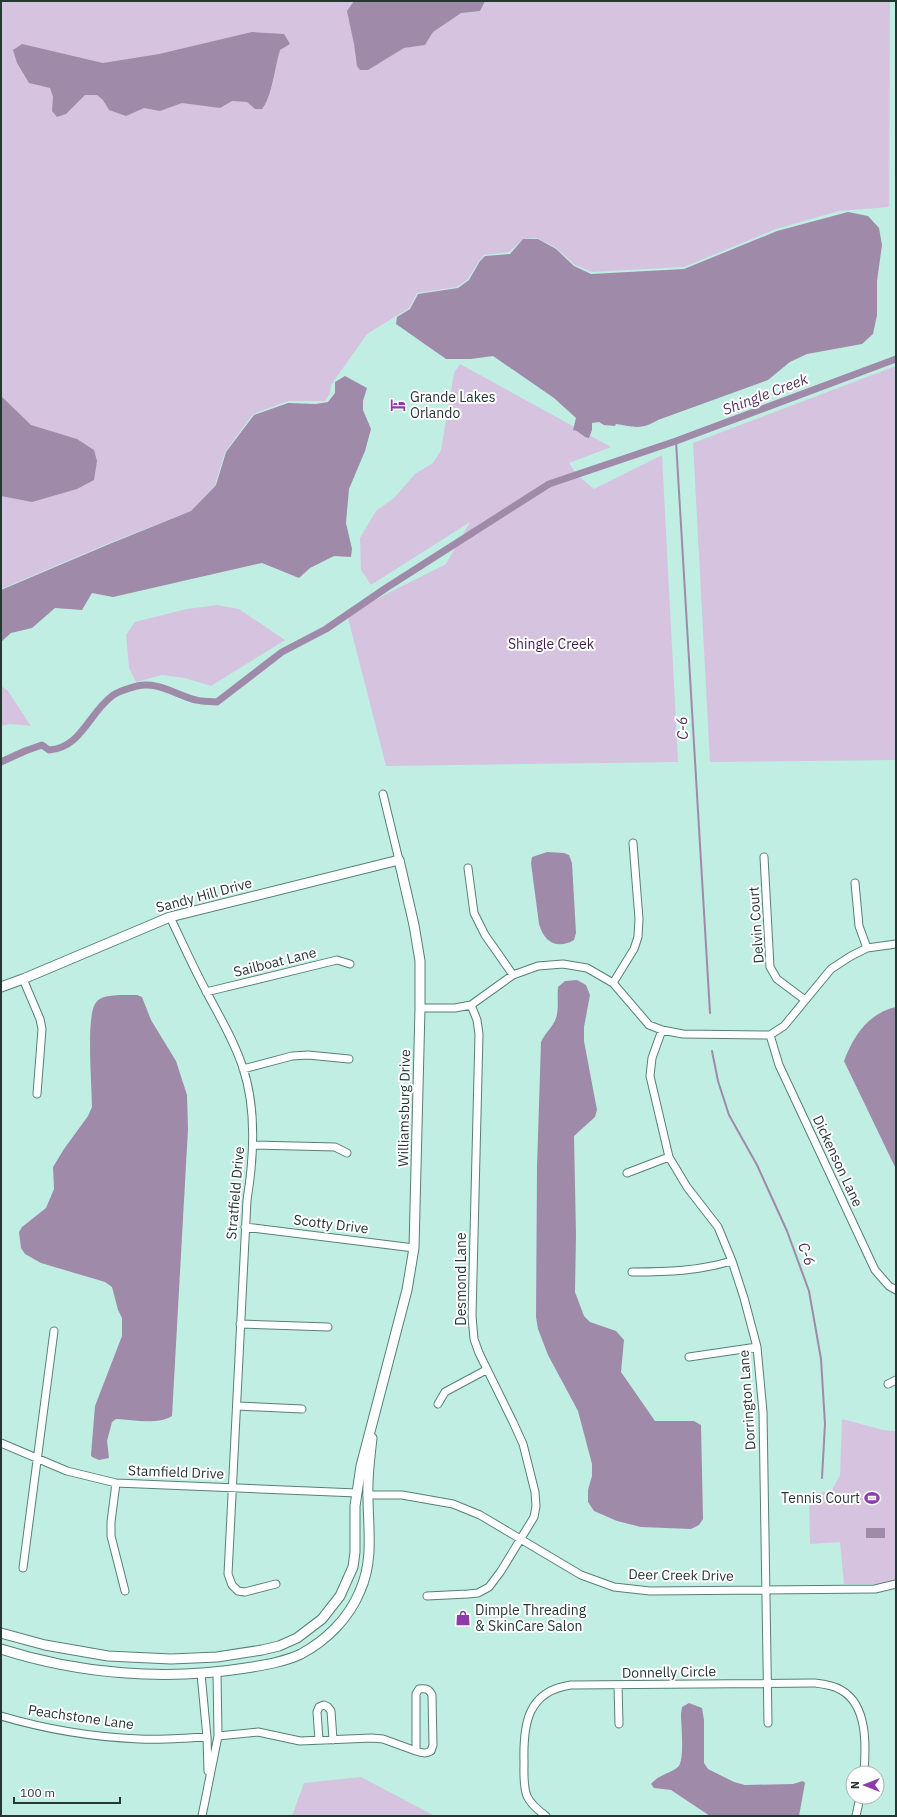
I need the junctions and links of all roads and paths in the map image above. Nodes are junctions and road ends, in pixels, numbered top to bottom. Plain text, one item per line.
1 (383, 794) dead end
2 (633, 843) dead end
3 (764, 857) dead end
4 (399, 860) junction
5 (468, 868) dead end
6 (855, 883) dead end
7 (170, 917) junction
8 (896, 944) edge
9 (867, 948) junction
10 (350, 964) dead end
11 (512, 975) junction
12 (23, 979) junction
13 (613, 983) junction
14 (1, 987) edge
15 (206, 992) junction
16 (805, 1000) junction
17 (471, 1005) junction
18 (420, 1008) junction
19 (662, 1030) junction
20 (770, 1035) junction
21 (349, 1059) dead end
22 (243, 1068) junction
23 (37, 1094) dead end
24 (253, 1145) junction
25 (346, 1153) dead end
26 (669, 1157) junction
27 (627, 1173) dead end
28 (245, 1227) junction
29 (414, 1248) junction
30 (732, 1261) junction
31 (632, 1272) dead end
32 (896, 1290) edge
33 (240, 1324) junction
34 (328, 1327) dead end
35 (54, 1332) dead end
36 (757, 1347) junction
37 (689, 1357) dead end
38 (486, 1370) junction
39 (896, 1380) edge
40 (888, 1384) dead end
41 (438, 1404) dead end
42 (237, 1406) junction
43 (302, 1410) dead end
44 (374, 1421) junction
45 (1, 1443) edge
46 (37, 1459) junction
47 (116, 1483) junction
48 (232, 1488) junction
49 (357, 1493) junction
50 (367, 1495) junction
51 (520, 1539) junction
52 (23, 1568) dead end
53 (276, 1584) dead end
54 (896, 1584) edge
55 (765, 1589) junction
56 (125, 1591) dead end
57 (427, 1596) dead end
58 (1, 1633) edge
59 (1, 1649) edge
60 (217, 1672) junction
61 (201, 1674) junction
62 (767, 1684) junction
63 (618, 1685) junction
64 (1, 1716) edge
65 (768, 1722) dead end
66 (619, 1724) dead end
67 (218, 1736) junction
68 (207, 1737) junction
69 (319, 1740) junction
70 (333, 1740) junction
71 (416, 1751) junction
72 (865, 1765) edge
73 (208, 1783) junction
74 (858, 1805) edge
75 (202, 1816) edge
76 (546, 1816) edge
77 (856, 1816) edge

1 - 4 street, Williamsburg Drive
2 - 13 street
3 - 16 street, Delvin Court
4 - 7 street, Sandy Hill Drive
4 - 18 street, Williamsburg Drive
5 - 11 street
6 - 9 street
7 - 12 street, Sandy Hill Drive
7 - 15 street, Stratfield Drive
8 - 9 street
9 - 16 street
10 - 15 street, Sailboat Lane
11 - 13 street
11 - 17 street
12 - 14 street, Sandy Hill Drive
12 - 23 street
13 - 19 street
15 - 22 street, Stratfield Drive
16 - 20 street
17 - 18 street
17 - 38 street, Desmond Lane
18 - 29 street, Williamsburg Drive
19 - 20 street
19 - 26 street, Dorrington Lane
20 - 32 street, Dickenson Lane
21 - 22 street
22 - 24 street, Stratfield Drive
24 - 25 street
24 - 28 street, Stratfield Drive
26 - 27 street
26 - 30 street, Dorrington Lane
28 - 29 street, Scotty Drive
28 - 33 street, Stratfield Drive
29 - 44 street, Williamsburg Drive
30 - 31 street
30 - 36 street, Dorrington Lane
33 - 34 street
33 - 42 street, Stratfield Drive
35 - 46 street
36 - 37 street
36 - 55 street, Dorrington Lane
38 - 41 street
38 - 51 street, Desmond Lane
39 - 40 street
42 - 43 street
42 - 48 street, Stratfield Drive
44 - 49 street, Williamsburg Drive
44 - 50 street, Williamsburg Drive
45 - 46 street, Stamfield Drive
46 - 47 street, Stamfield Drive
46 - 52 street
47 - 48 street, Stamfield Drive
47 - 56 street
48 - 49 street, Stamfield Drive
48 - 53 street, Stratfield Drive
49 - 58 street, Williamsburg Drive
50 - 51 street, Deer Creek Drive
50 - 60 street, Williamsburg Drive
51 - 55 street, Deer Creek Drive
51 - 57 street, Desmond Lane
54 - 55 street, Deer Creek Drive
55 - 62 street, Dorrington Lane
59 - 61 street, Williamsburg Drive
60 - 61 street, Williamsburg Drive
60 - 67 street
61 - 68 street
62 - 63 street, Donnelly Circle
62 - 65 street, Dorrington Lane
62 - 72 street, Donnelly Circle
63 - 66 street
63 - 76 street, Donnelly Circle
64 - 68 street, Peachstone Lane
67 - 69 street
67 - 73 street
68 - 73 street
69 - 70 street
69 - 70 street
70 - 71 street
71 - 71 street
73 - 75 street
74 - 77 street

